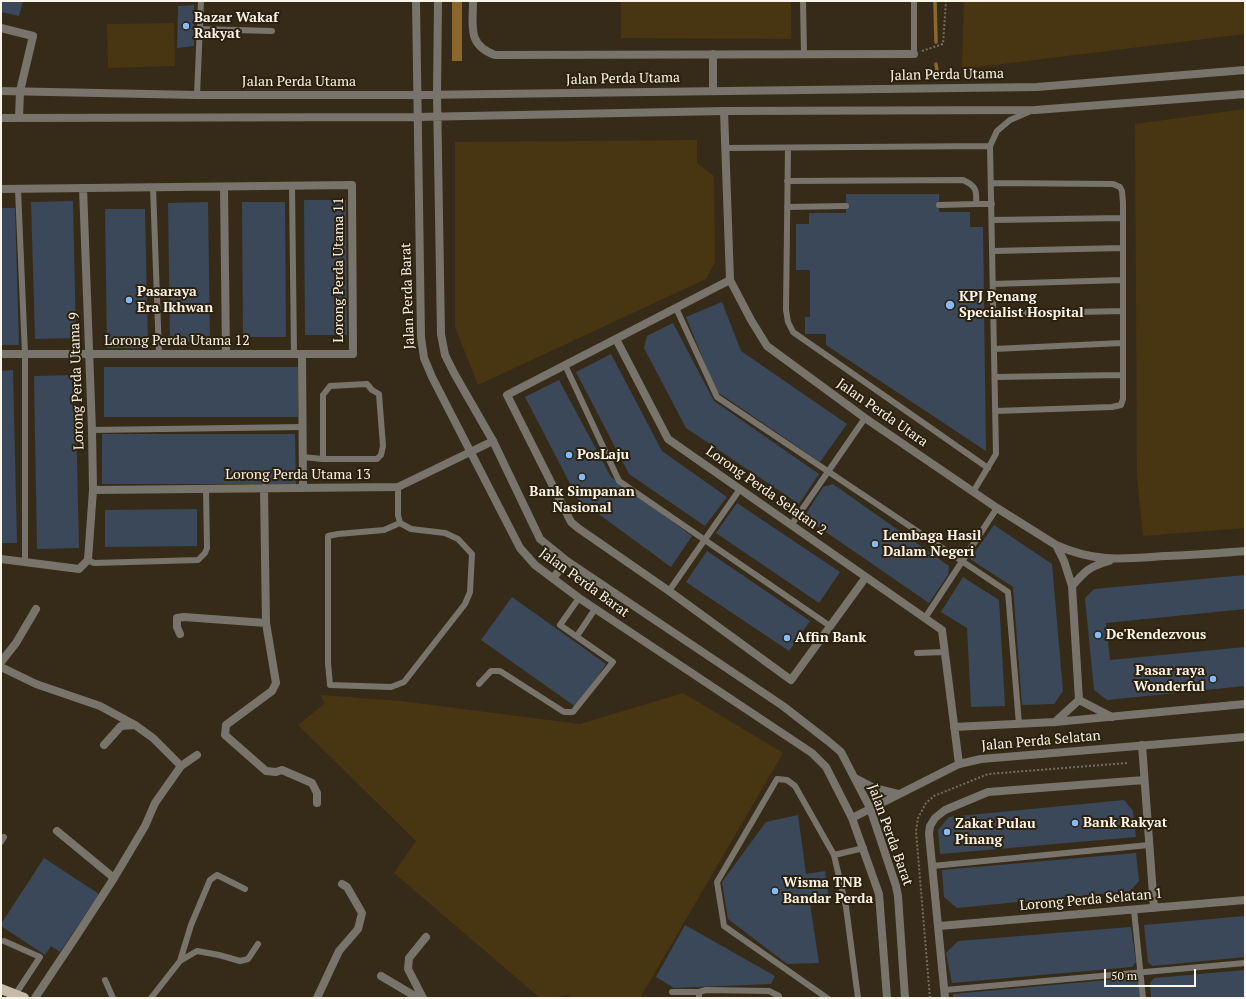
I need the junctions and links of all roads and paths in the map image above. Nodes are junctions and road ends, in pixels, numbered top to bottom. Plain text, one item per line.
1 (201, 1) edge
2 (416, 1) edge
3 (438, 1) edge
4 (473, 1) edge
5 (803, 1) edge
6 (914, 1) edge
7 (946, 1) edge
8 (1, 28) edge
9 (200, 29) junction
10 (272, 31) dead end
11 (713, 54) junction
12 (804, 54) junction
13 (914, 54) junction
14 (1245, 70) edge
15 (1, 91) edge
16 (20, 91) junction
17 (713, 91) junction
18 (1245, 94) edge
19 (197, 95) junction
20 (417, 95) junction
21 (437, 95) junction
22 (1035, 110) junction
23 (724, 111) junction
24 (438, 116) junction
25 (417, 117) junction
26 (1, 118) edge
27 (19, 118) junction
28 (990, 146) junction
29 (725, 148) junction
30 (788, 148) junction
31 (787, 181) junction
32 (992, 182) junction
33 (292, 186) junction
34 (153, 187) junction
35 (224, 187) junction
36 (83, 188) junction
37 (1, 189) edge
38 (18, 189) junction
39 (976, 204) junction
40 (992, 204) junction
41 (939, 205) dead end
42 (846, 206) dead end
43 (787, 207) junction
44 (1123, 218) junction
45 (992, 220) junction
46 (1122, 248) junction
47 (993, 250) junction
48 (730, 280) junction
49 (1122, 280) junction
50 (993, 284) junction
51 (676, 308) junction
52 (1122, 311) junction
53 (994, 314) junction
54 (616, 339) junction
55 (1122, 344) junction
56 (994, 349) junction
57 (1, 354) edge
58 (24, 354) junction
59 (90, 354) junction
60 (159, 354) junction
61 (226, 354) junction
62 (298, 354) junction
63 (353, 354) joint
64 (565, 365) junction
65 (1122, 375) junction
66 (995, 377) junction
67 (995, 411) junction
68 (865, 418) junction
69 (302, 427) junction
70 (92, 430) junction
71 (493, 441) junction
72 (470, 452) junction
73 (302, 457) junction
74 (323, 459) junction
75 (988, 468) junction
76 (828, 472) junction
77 (398, 487) junction
78 (264, 488) junction
79 (303, 488) junction
80 (206, 489) junction
81 (740, 489) junction
82 (92, 490) junction
83 (973, 492) junction
84 (997, 508) junction
85 (400, 523) junction
86 (792, 524) junction
87 (705, 539) junction
88 (1056, 545) junction
89 (1245, 551) edge
90 (1, 559) edge
91 (88, 560) junction
92 (1114, 560) junction
93 (567, 561) junction
94 (25, 562) junction
95 (962, 562) junction
96 (866, 577) junction
97 (553, 578) junction
98 (1072, 586) junction
99 (669, 591) junction
100 (579, 598) junction
101 (36, 608) dead end
102 (595, 609) junction
103 (925, 618) junction
104 (266, 623) junction
105 (830, 626) junction
106 (180, 634) dead end
107 (577, 636) junction
108 (945, 652) junction
109 (917, 653) dead end
110 (1, 662) edge
111 (1, 667) edge
112 (479, 684) dead end
113 (1079, 700) junction
114 (1245, 704) edge
115 (1112, 717) junction
116 (1055, 722) junction
117 (1019, 724) junction
118 (135, 725) junction
119 (954, 727) junction
120 (1245, 737) edge
121 (104, 745) dead end
122 (1142, 745) junction
123 (197, 754) dead end
124 (1127, 763) dead end
125 (959, 764) junction
126 (181, 766) junction
127 (855, 778) junction
128 (1144, 780) junction
129 (898, 794) junction
130 (317, 803) dead end
131 (870, 808) junction
132 (852, 818) junction
133 (57, 831) dead end
134 (1149, 845) junction
135 (864, 848) junction
136 (834, 855) junction
137 (932, 866) junction
138 (114, 878) junction
139 (342, 884) dead end
140 (245, 889) dead end
141 (1245, 900) edge
142 (1154, 908) junction
143 (1134, 910) junction
144 (939, 926) junction
145 (426, 937) dead end
146 (4, 940) dead end
147 (258, 944) dead end
148 (180, 961) junction
149 (1245, 963) edge
150 (1140, 972) junction
151 (381, 976) dead end
152 (105, 980) dead end
153 (1, 989) edge
154 (672, 992) dead end
155 (945, 994) edge
156 (699, 995) edge
157 (19, 996) edge
158 (35, 998) edge
159 (113, 998) edge
160 (151, 998) edge
161 (317, 998) edge
162 (418, 998) edge
163 (423, 998) edge
164 (779, 998) edge
165 (827, 998) edge
166 (858, 998) edge
167 (887, 998) edge
168 (906, 998) edge
169 (930, 998) edge
170 (1143, 998) edge

1 - 9 lane
2 - 20 street, Jalan Perda Barat
3 - 21 street, Jalan Perda Barat
4 - 11 street
5 - 12 lane
6 - 13 lane
7 - 13 path
8 - 16 street
9 - 10 lane
9 - 19 lane
11 - 12 street
11 - 17 street
12 - 13 street
14 - 17 street, Jalan Perda Utama
15 - 16 street, Jalan Perda Utama
16 - 19 street, Jalan Perda Utama
16 - 27 street
17 - 21 street, Jalan Perda Utama
18 - 22 street
19 - 20 street, Jalan Perda Utama
20 - 21 street, Jalan Perda Utama
20 - 25 street, Jalan Perda Barat
21 - 24 street, Jalan Perda Barat
22 - 23 street
22 - 28 lane
23 - 24 street
23 - 29 street, Jalan Perda Utara
24 - 25 street
24 - 71 street, Jalan Perda Barat
25 - 27 street
25 - 72 street, Jalan Perda Barat
26 - 27 street
28 - 30 lane
28 - 32 lane
29 - 30 lane
29 - 48 street, Jalan Perda Utara
30 - 31 lane
31 - 39 lane
31 - 43 lane
32 - 40 lane
32 - 44 lane
33 - 35 street
33 - 62 lane
33 - 63 street, Lorong Perda Utama 11
34 - 35 street
34 - 36 street
34 - 60 lane
35 - 61 street
36 - 38 street
36 - 59 street, Lorong Perda Utama 9
37 - 38 street
38 - 58 lane
39 - 40 lane
39 - 41 lane
40 - 45 lane
42 - 43 lane
43 - 75 lane
44 - 45 lane
44 - 46 lane
45 - 47 lane
46 - 47 lane
46 - 49 lane
47 - 50 lane
48 - 51 street
48 - 68 street, Jalan Perda Utara
49 - 50 lane
49 - 52 lane
50 - 53 lane
51 - 54 street
51 - 76 lane
52 - 53 lane
52 - 55 lane
53 - 56 lane
54 - 64 street
54 - 81 street, Lorong Perda Selatan 2
55 - 56 lane
55 - 65 lane
56 - 66 lane
57 - 58 street, Lorong Perda Utama 12
58 - 59 street, Lorong Perda Utama 12
58 - 94 lane
59 - 60 street, Lorong Perda Utama 12
59 - 70 street, Lorong Perda Utama 9
60 - 61 street, Lorong Perda Utama 12
61 - 62 street, Lorong Perda Utama 12
62 - 63 street, Lorong Perda Utama 12
62 - 69 street
64 - 87 lane
64 - 99 street
65 - 66 lane
65 - 67 lane
66 - 67 lane
67 - 75 lane
68 - 76 lane
68 - 83 street, Jalan Perda Utara
69 - 70 lane
69 - 73 street
70 - 82 street, Lorong Perda Utama 9
71 - 72 street, Lorong Perda Utama 13
71 - 93 street, Jalan Perda Barat
72 - 77 street, Lorong Perda Utama 13
72 - 97 street, Jalan Perda Barat
73 - 74 lane
73 - 79 street
74 - 74 lane
75 - 83 lane
76 - 86 lane
76 - 95 lane
77 - 79 street, Lorong Perda Utama 13
77 - 85 lane
78 - 79 street, Lorong Perda Utama 13
78 - 80 street, Lorong Perda Utama 13
78 - 104 street
80 - 82 street, Lorong Perda Utama 13
80 - 91 lane
81 - 86 street, Lorong Perda Selatan 2
81 - 87 lane
82 - 91 street, Lorong Perda Utama 9
83 - 84 street, Jalan Perda Utara
84 - 88 street, Jalan Perda Utara
84 - 95 lane
85 - 85 lane
86 - 96 street, Lorong Perda Selatan 2
87 - 99 lane
87 - 105 lane
88 - 92 street, Jalan Perda Utara
88 - 98 street
89 - 92 street
90 - 94 street
91 - 94 street
92 - 98 street
93 - 97 street
93 - 127 street, Jalan Perda Barat
95 - 103 lane
95 - 117 lane
96 - 103 street, Lorong Perda Selatan 2
96 - 105 street
97 - 100 street, Jalan Perda Barat
98 - 113 street
99 - 105 street
100 - 102 street, Jalan Perda Barat
100 - 107 lane
101 - 110 street
102 - 107 lane
102 - 132 street, Jalan Perda Barat
103 - 108 street, Lorong Perda Selatan 2
104 - 106 street
104 - 130 street
107 - 112 lane
108 - 109 lane
108 - 119 street
111 - 118 street
113 - 115 street
113 - 116 street
114 - 115 street
115 - 116 street
116 - 117 street
117 - 119 street
118 - 121 street
118 - 126 street
119 - 125 street
120 - 122 street, Jalan Perda Selatan
122 - 125 street, Jalan Perda Selatan
122 - 128 street
123 - 126 street
124 - 169 path
125 - 129 street, Jalan Perda Selatan
126 - 138 street
127 - 129 street
127 - 131 street, Jalan Perda Barat
128 - 134 street
128 - 137 street
129 - 131 street, Jalan Perda Selatan
131 - 132 street, Jalan Perda Selatan
131 - 168 street, Jalan Perda Barat
132 - 135 street, Jalan Perda Barat
133 - 138 street
134 - 137 lane
134 - 142 street
135 - 136 lane
135 - 167 street, Jalan Perda Barat
136 - 165 lane
136 - 166 lane
137 - 144 street
138 - 158 street
139 - 161 street
140 - 148 lane
141 - 142 street, Lorong Perda Selatan 1
142 - 143 street, Lorong Perda Selatan 1
143 - 144 street, Lorong Perda Selatan 1
143 - 150 lane
144 - 155 street
145 - 163 street
146 - 157 lane
147 - 148 lane
148 - 160 lane
149 - 150 lane
150 - 155 lane
150 - 170 lane
151 - 162 street
152 - 159 lane
153 - 157 main road
154 - 156 lane
156 - 164 lane

